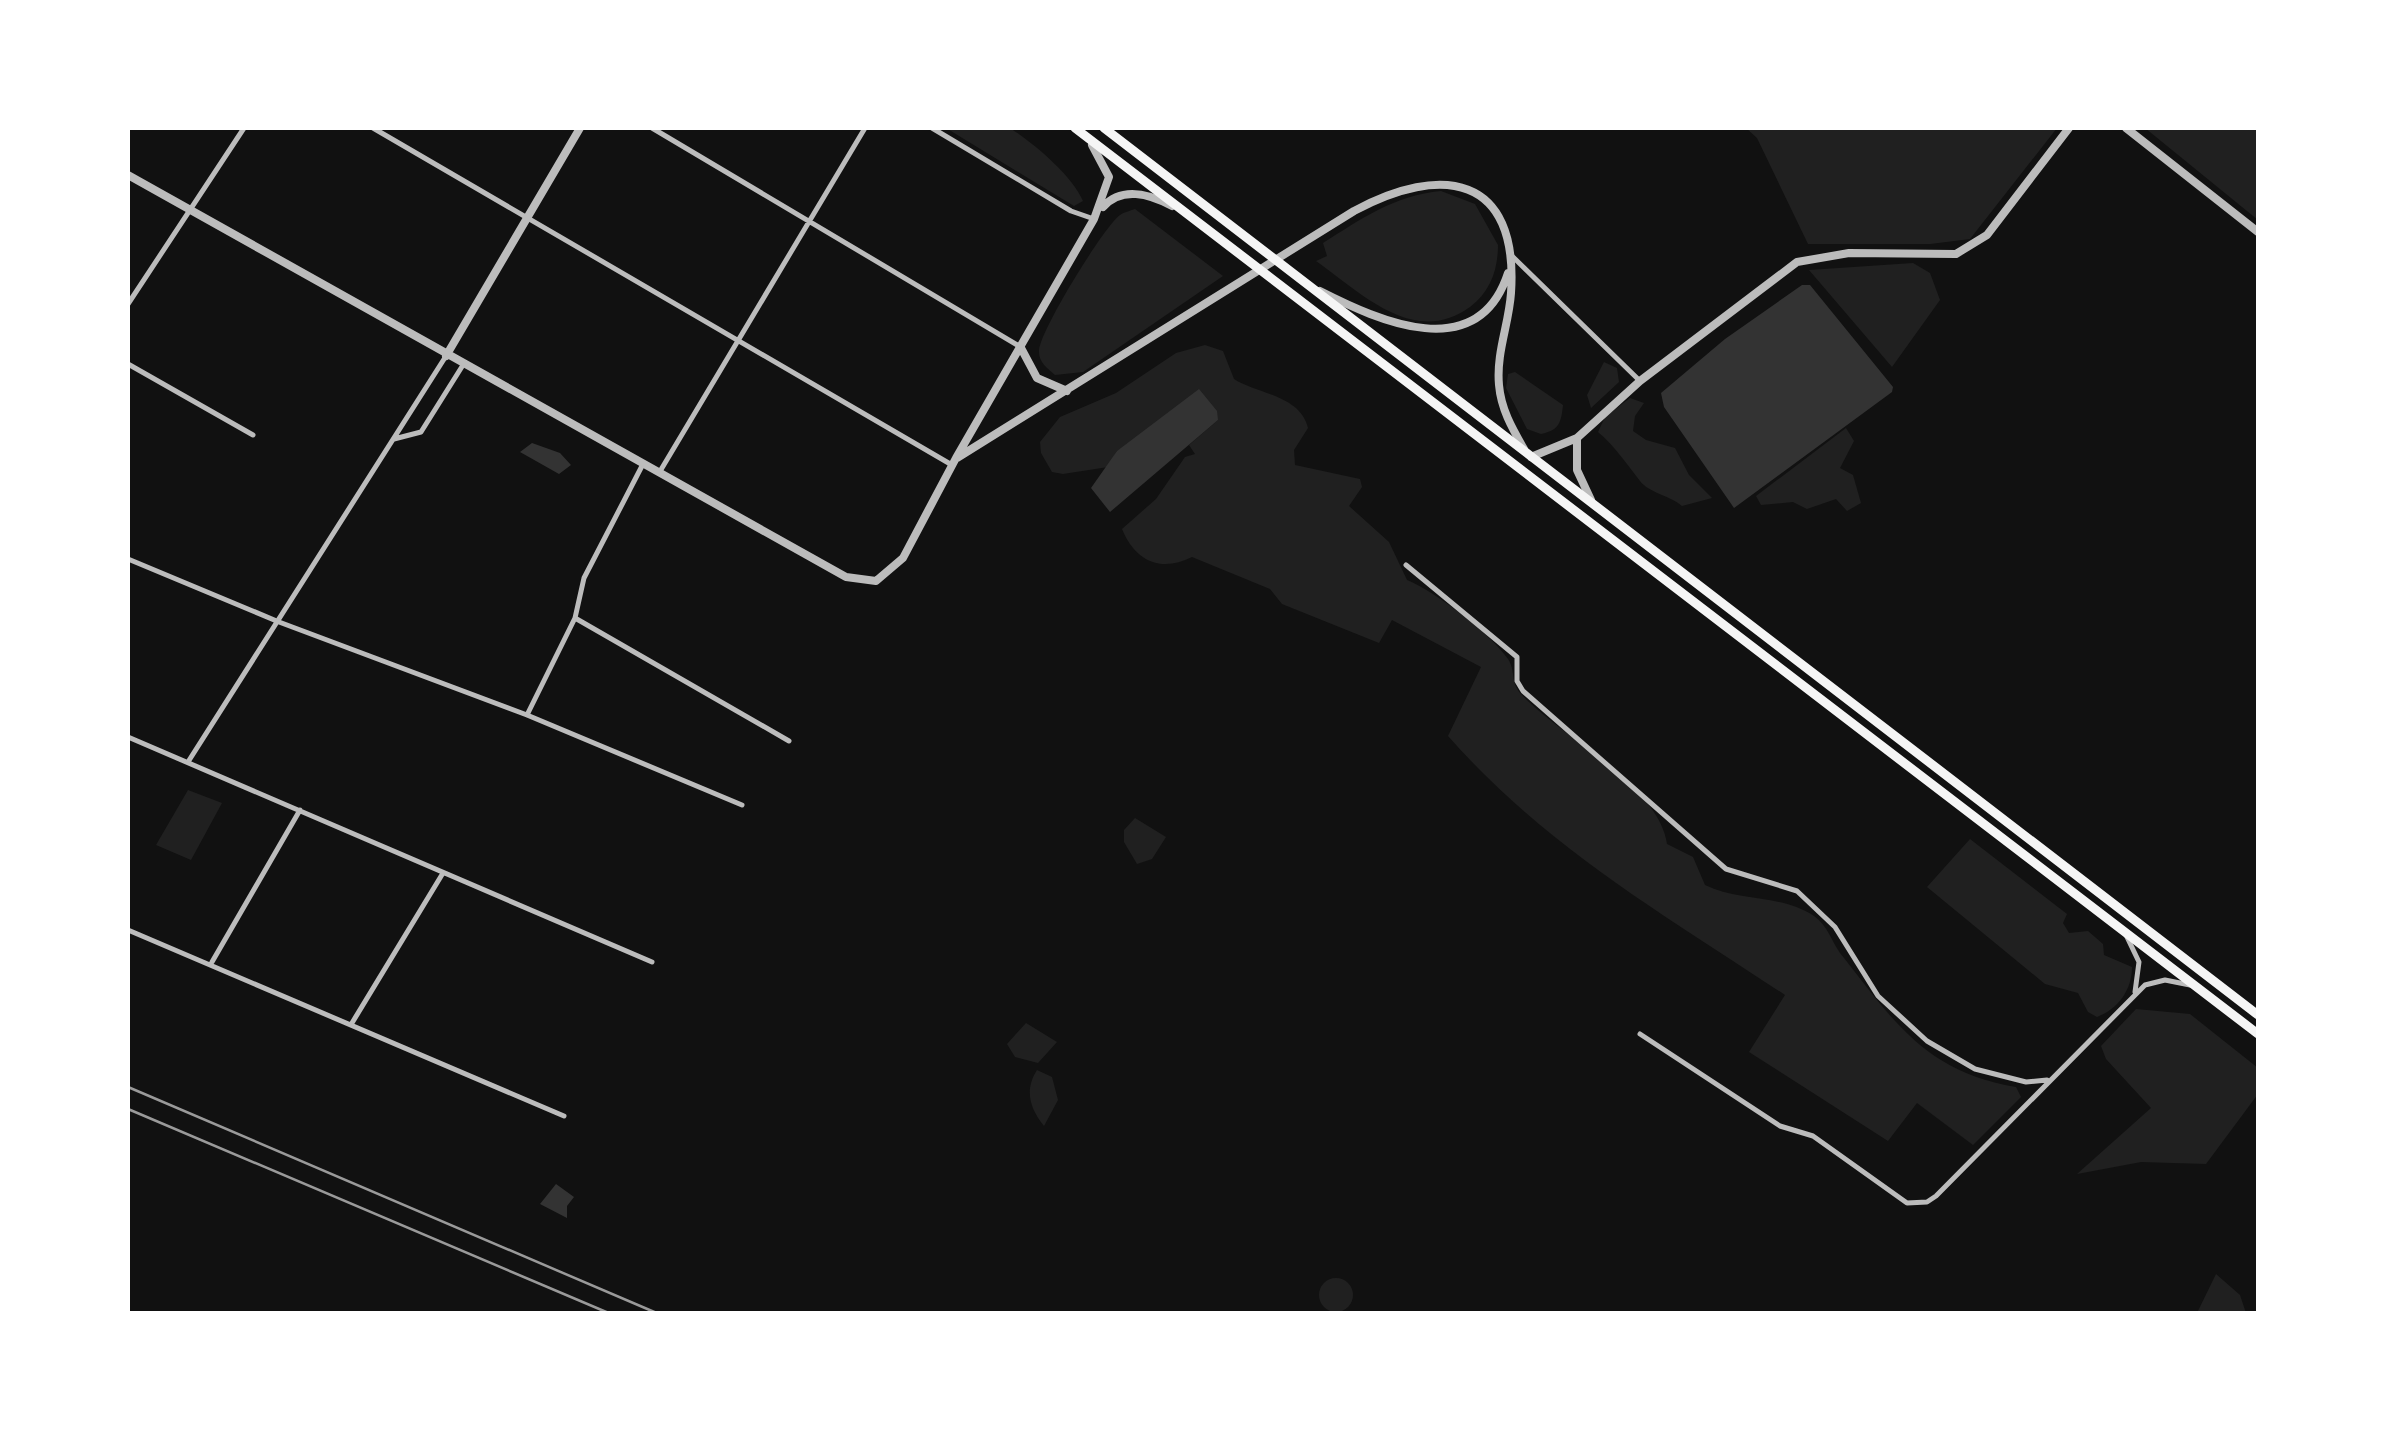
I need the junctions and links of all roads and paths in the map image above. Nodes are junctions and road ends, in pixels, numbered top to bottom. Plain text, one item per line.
1 (244, 128) edge
2 (374, 128) edge
3 (580, 128) edge
4 (652, 128) edge
5 (865, 128) edge
6 (932, 128) edge
7 (1104, 128) edge
8 (2069, 128) edge
9 (2126, 128) edge
10 (1079, 131) edge
11 (128, 175) edge
12 (189, 211) junction
13 (1186, 215) junction
14 (527, 216) junction
15 (808, 219) junction
16 (1094, 219) junction
17 (2258, 232) edge
18 (1510, 259) junction
19 (1308, 284) junction
20 (128, 304) edge
21 (737, 341) junction
22 (1021, 348) junction
23 (446, 356) junction
24 (128, 364) edge
25 (464, 365) junction
26 (1640, 381) junction
27 (1067, 391) junction
28 (252, 435) dead end
29 (1578, 438) junction
30 (394, 439) junction
31 (1528, 455) junction
32 (954, 462) junction
33 (643, 464) junction
34 (659, 473) junction
35 (1592, 503) junction
36 (128, 559) edge
37 (1406, 566) dead end
38 (575, 618) junction
39 (279, 622) junction
40 (527, 715) junction
41 (128, 736) edge
42 (789, 741) dead end
43 (188, 762) junction
44 (742, 805) dead end
45 (300, 810) junction
46 (443, 873) junction
47 (2117, 926) junction
48 (128, 930) edge
49 (212, 962) junction
50 (652, 962) dead end
51 (2198, 988) junction
52 (2134, 995) junction
53 (2258, 1015) edge
54 (352, 1023) junction
55 (1640, 1034) dead end
56 (2258, 1034) edge
57 (2047, 1080) junction
58 (564, 1116) dead end

1 - 12 street
2 - 14 street
3 - 14 street
4 - 15 street
5 - 15 street
6 - 16 street
7 - 19 highway
8 - 26 street
9 - 17 street
10 - 13 highway
10 - 16 street
11 - 12 street
12 - 20 street
12 - 23 street
13 - 16 street
13 - 47 highway
14 - 21 street
14 - 23 street
15 - 21 street
15 - 22 street
16 - 22 street
18 - 19 street
18 - 26 street
18 - 27 street
18 - 31 street
19 - 31 highway
21 - 32 street
21 - 34 street
22 - 27 street
22 - 32 street
23 - 25 street
23 - 30 street
24 - 28 street
25 - 30 street
25 - 33 street
26 - 29 street
27 - 32 street
29 - 31 street
29 - 35 street
30 - 39 street
31 - 35 highway
32 - 34 street
33 - 34 street
33 - 38 street
35 - 53 highway
36 - 39 street
37 - 57 street
38 - 40 street
38 - 42 street
39 - 40 street
39 - 43 street
40 - 44 street
41 - 43 street
43 - 45 street
45 - 46 street
45 - 49 street
46 - 50 street
46 - 54 street
47 - 51 highway
47 - 52 street
48 - 49 street
49 - 54 street
51 - 52 street
51 - 56 highway
52 - 57 street
54 - 58 street
55 - 57 street

